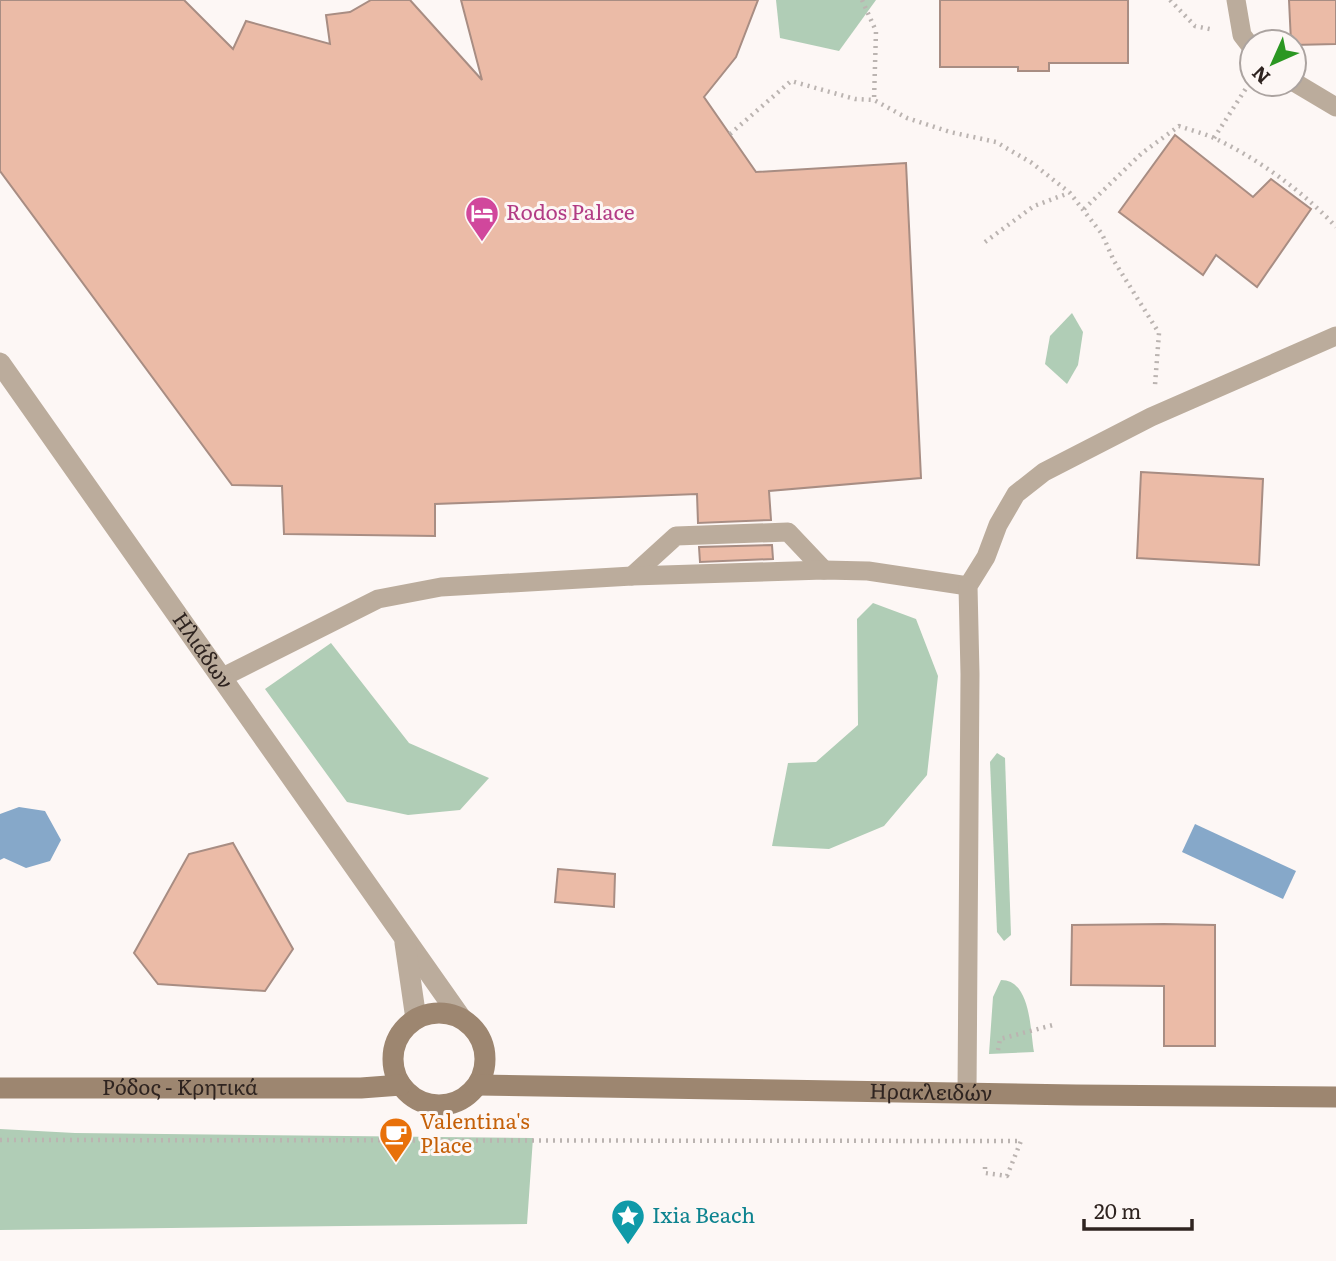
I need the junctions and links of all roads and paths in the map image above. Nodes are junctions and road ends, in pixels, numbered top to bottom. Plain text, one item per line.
1 (862, 0) edge
2 (1170, 0) edge
3 (1236, 0) edge
4 (1243, 28) edge
5 (1238, 39) edge
6 (1308, 90) edge
7 (1240, 98) edge
8 (874, 100) junction
9 (1336, 107) edge
10 (730, 134) dead end
11 (1214, 138) junction
12 (1070, 193) junction
13 (1083, 209) junction
14 (1336, 227) edge
15 (985, 242) dead end
16 (1336, 335) edge
17 (0, 363) edge
18 (1151, 417) junction
19 (824, 570) junction
20 (632, 576) junction
21 (968, 586) junction
22 (221, 678) junction
23 (405, 938) junction
24 (416, 1018) junction
25 (461, 1018) junction
26 (1053, 1025) dead end
27 (485, 1055) junction
28 (392, 1057) junction
29 (996, 1062) dead end
30 (526, 1084) junction
31 (401, 1085) junction
32 (478, 1085) junction
33 (0, 1088) edge
34 (361, 1088) junction
35 (967, 1093) junction
36 (1336, 1097) edge
37 (0, 1140) edge
38 (985, 1164) dead end

1 - 8 path
2 - 5 path
3 - 4 lane
6 - 9 lane
7 - 11 path
8 - 10 path
8 - 12 path
11 - 13 path
11 - 14 path
12 - 13 path
12 - 15 path
13 - 18 path
16 - 18 lane
17 - 22 street, Ηλιάδων
18 - 21 lane
19 - 20 lane
19 - 20 lane
19 - 21 lane
20 - 22 lane
21 - 35 lane
22 - 23 street, Ηλιάδων
23 - 24 street
23 - 25 street, Ηλιάδων
24 - 25 main road
24 - 28 main road
25 - 27 main road
26 - 29 path
27 - 30 main road
27 - 32 main road
28 - 31 main road
28 - 34 main road
30 - 32 main road, Ηρακλειδών
30 - 35 main road, Ηρακλειδών
31 - 32 main road
31 - 34 main road, Ρόδος - Κρητικά
33 - 34 main road, Ρόδος - Κρητικά
35 - 36 main road, Ηρακλειδών
37 - 38 path

